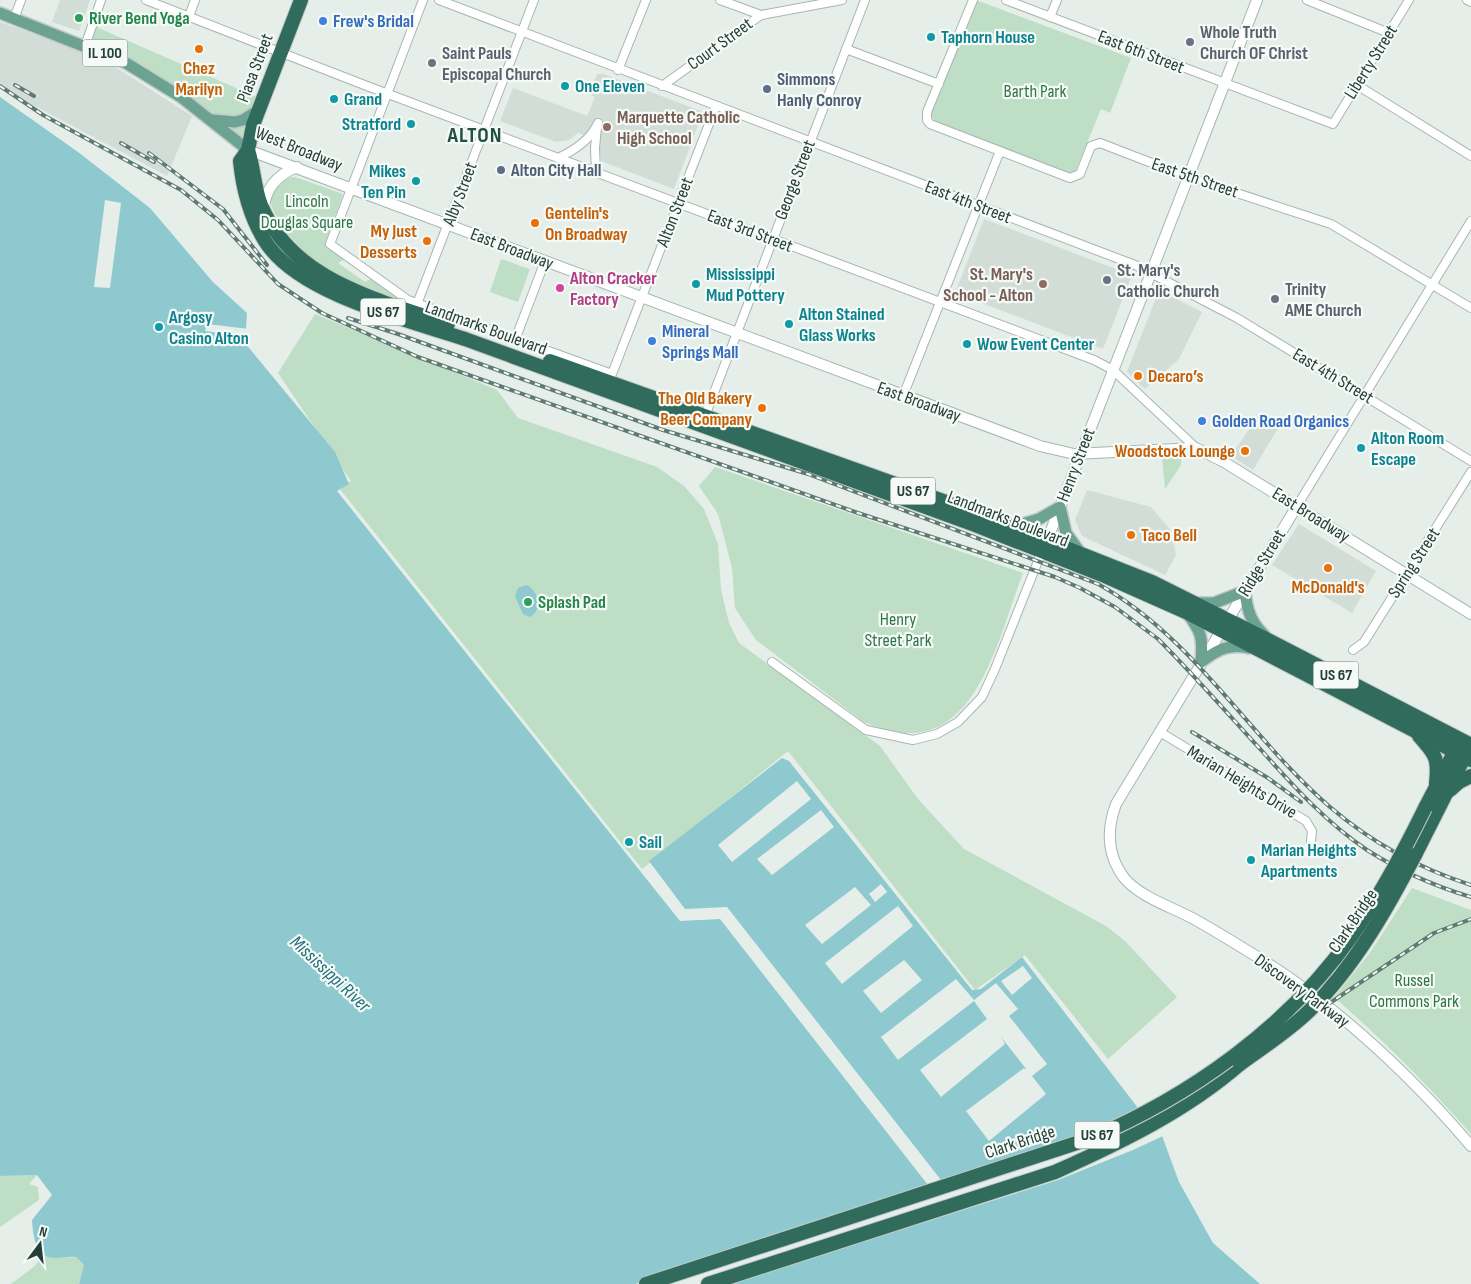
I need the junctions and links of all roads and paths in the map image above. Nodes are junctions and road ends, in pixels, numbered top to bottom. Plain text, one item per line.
1 (21, 0) edge
2 (101, 0) edge
3 (146, 0) edge
4 (195, 0) edge
5 (301, 0) edge
6 (423, 0) edge
7 (438, 0) edge
8 (534, 0) edge
9 (646, 0) edge
10 (720, 0) edge
11 (842, 0) edge
12 (865, 0) edge
13 (973, 0) edge
14 (1006, 0) edge
15 (1057, 0) edge
16 (1256, 0) edge
17 (1307, 0) edge
18 (1409, 0) edge
19 (1467, 0) edge
20 (1471, 2) edge
21 (0, 13) edge
22 (761, 15) junction
23 (189, 16) junction
24 (1050, 17) junction
25 (14, 18) junction
26 (522, 33) junction
27 (1389, 33) junction
28 (85, 46) junction
29 (846, 49) junction
30 (281, 52) junction
31 (618, 70) junction
32 (1224, 83) junction
33 (939, 84) junction
34 (1357, 85) junction
35 (662, 86) junction
36 (387, 94) junction
37 (716, 106) junction
38 (259, 110) junction
39 (212, 120) junction
40 (1332, 124) joint
41 (484, 130) junction
42 (810, 142) junction
43 (248, 150) junction
44 (1000, 151) junction
45 (1471, 156) edge
46 (558, 158) junction
47 (297, 167) junction
48 (596, 173) junction
49 (1188, 176) junction
50 (350, 188) junction
51 (679, 204) junction
52 (978, 206) junction
53 (266, 215) junction
54 (1471, 221) edge
55 (448, 225) junction
56 (772, 239) junction
57 (545, 261) junction
58 (1150, 273) junction
59 (1432, 284) junction
60 (642, 298) junction
61 (941, 303) junction
62 (417, 304) junction
63 (1471, 308) edge
64 (736, 334) junction
65 (514, 340) junction
66 (1113, 370) junction
67 (903, 396) junction
68 (1364, 396) junction
69 (705, 416) junction
70 (1196, 448) junction
71 (1080, 454) junction
72 (1471, 461) edge
73 (1471, 472) edge
74 (1297, 506) junction
75 (1060, 507) junction
76 (1013, 526) junction
77 (1045, 545) junction
78 (1082, 555) junction
79 (1407, 574) junction
80 (1245, 591) junction
81 (1189, 607) junction
82 (1471, 614) edge
83 (1224, 626) junction
84 (1266, 645) junction
85 (1353, 650) dead end
86 (772, 662) dead end
87 (1202, 662) junction
88 (1413, 730) junction
89 (1160, 732) junction
90 (1466, 750) edge
91 (1471, 776) edge
92 (1441, 793) junction
93 (1431, 811) junction
94 (1312, 841) dead end
95 (1114, 862) joint
96 (1471, 1146) edge
97 (646, 1284) edge
98 (708, 1284) edge

1 - 25 street
2 - 28 street
3 - 23 street, East 3rd Street
4 - 23 street
5 - 30 highway, Piasa Street / US 67
6 - 36 street
7 - 26 street, East 4th Street
8 - 26 street, Alby Street
9 - 31 street
10 - 22 street
11 - 22 street, Court Street
12 - 29 street, George Street
13 - 33 street
14 - 24 street, East 6th Street
15 - 24 street
16 - 32 street, Henry Street
17 - 27 street
18 - 27 street, Liberty Street
19 - 20 street
21 - 25 main road, West Broadway / IL 100
22 - 35 street, Court Street
23 - 30 street, East 3rd Street
24 - 32 street, East 6th Street
25 - 28 main road, West Broadway / IL 100
26 - 31 street, East 4th Street
26 - 41 street, Alby Street
27 - 34 street, Liberty Street
28 - 39 main road, West Broadway / IL 100
29 - 33 street
29 - 42 street, George Street
30 - 36 street, East 3rd Street
30 - 38 highway, Piasa Street / US 67
31 - 35 street, East 4th Street
32 - 40 street, East 6th Street
32 - 49 street, Henry Street
33 - 44 street, East 5th Street
34 - 40 street, Liberty Street
34 - 45 street
35 - 37 street, East 4th Street
36 - 41 street, East 3rd Street
36 - 50 street
37 - 42 street, East 4th Street
37 - 51 street, Alton Street
38 - 39 main road
38 - 43 highway, Piasa Street / US 67
39 - 43 main road, West Broadway / IL 100
41 - 46 street, East 3rd Street
41 - 55 street, Alby Street
42 - 52 street, East 4th Street
42 - 56 street, George Street
43 - 47 street, West Broadway
43 - 53 highway, Landmarks Boulevard / US 67
43 - 77 highway, Landmarks Boulevard / US 67
44 - 49 street, East 5th Street
44 - 52 street
46 - 48 street, East 3rd Street
46 - 48 street
47 - 50 street, West Broadway
47 - 53 street
48 - 51 street, East 3rd Street
49 - 58 street, Henry Street
49 - 59 street, East 5th Street
50 - 55 street, East Broadway
50 - 62 street
51 - 56 street, East 3rd Street
51 - 60 street, Alton Street
52 - 58 street, East 4th Street
52 - 61 street
53 - 69 highway, Landmarks Boulevard / US 67
54 - 59 street, Ridge Street
55 - 57 street, East Broadway
55 - 62 street, Alby Street
56 - 61 street, East 3rd Street
56 - 64 street, George Street
57 - 60 street, East Broadway
57 - 65 street
58 - 66 street, Henry Street
58 - 68 street, East 4th Street
59 - 63 street, East 5th Street
59 - 68 street, Ridge Street
60 - 64 street, East Broadway
60 - 65 street, Alton Street
61 - 66 street, East 3rd Street
61 - 67 street
62 - 65 street
64 - 67 street, East Broadway
64 - 69 street, George Street
66 - 70 street, East 3rd Street
66 - 71 street, Henry Street
67 - 71 street, East Broadway
68 - 72 street, East 4th Street
68 - 74 street, Ridge Street
69 - 76 highway, Landmarks Boulevard / US 67
70 - 71 street, East Broadway
70 - 74 street, East Broadway
71 - 75 street, Henry Street
73 - 79 street, Spring Street
74 - 79 street, East Broadway
74 - 80 street, Ridge Street
75 - 76 main road
75 - 77 street, Henry Street
75 - 78 main road
76 - 77 highway, Landmarks Boulevard / US 67
77 - 78 highway, Landmarks Boulevard / US 67
77 - 81 highway, Landmarks Boulevard / US 67
77 - 86 street, Henry Street
78 - 81 highway, Landmarks Boulevard / US 67
79 - 82 street, East Broadway
79 - 85 street, Spring Street
80 - 81 main road
80 - 83 street, Ridge Street
80 - 84 main road
81 - 83 highway, Landmarks Boulevard / US 67
81 - 87 main road
83 - 84 highway, Landmarks Boulevard / US 67
83 - 87 street, Ridge Street
84 - 87 main road
84 - 88 highway, Landmarks Boulevard / US 67
84 - 90 highway, Landmarks Boulevard / US 67
87 - 89 street, Ridge Street
88 - 90 highway, Landmarks Boulevard
88 - 92 highway, US 67
89 - 94 street, Marian Heights Drive
89 - 95 street, Ridge Street
90 - 92 highway
91 - 92 highway
92 - 93 highway, US 67
93 - 97 highway, Clark Bridge / US 67, bridge
93 - 98 highway, Clark Bridge / US 67, bridge
95 - 96 street, Discovery Parkway

